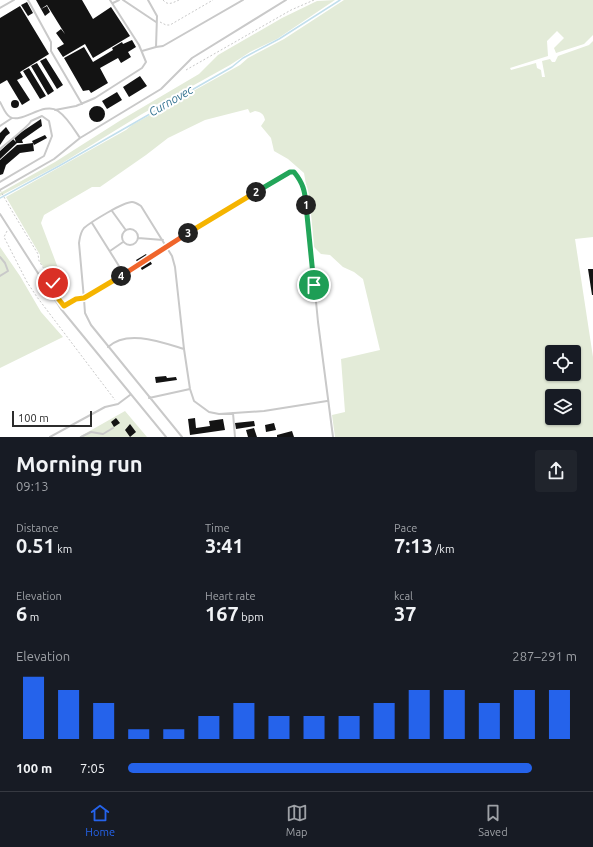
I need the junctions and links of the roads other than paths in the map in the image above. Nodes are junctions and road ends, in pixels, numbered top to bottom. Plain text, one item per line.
1 (14, 0) edge
2 (28, 0) edge
3 (110, 0) edge
4 (119, 0) edge
5 (123, 0) edge
6 (148, 0) edge
7 (243, 0) edge
8 (286, 0) edge
9 (112, 3) junction
10 (0, 8) edge
11 (156, 20) junction
12 (156, 47) junction
13 (142, 51) junction
14 (0, 102) edge
15 (82, 104) junction
16 (55, 110) junction
17 (12, 118) junction
18 (0, 126) edge
19 (80, 138) junction
20 (0, 149) edge
21 (0, 182) edge
22 (0, 190) edge
23 (112, 211) junction
24 (1, 215) edge
25 (92, 223) junction
26 (125, 229) junction
27 (138, 238) junction
28 (163, 240) junction
29 (124, 242) junction
30 (166, 246) junction
31 (110, 251) junction
32 (0, 257) edge
33 (124, 274) junction
34 (0, 276) edge
35 (84, 298) junction
36 (60, 309) junction
37 (108, 347) junction
38 (184, 349) junction
39 (190, 389) junction
40 (130, 395) junction
41 (149, 398) junction
42 (327, 402) junction
43 (233, 413) junction
44 (113, 428) dead end
45 (50, 437) edge
46 (81, 437) edge
47 (166, 437) edge
48 (182, 437) edge
49 (235, 437) edge
50 (333, 437) edge

1 - 10 lane
2 - 15 lane
3 - 9 lane
4 - 9 lane
5 - 11 lane
6 - 11 lane
7 - 12 lane
8 - 19 lane
9 - 13 lane
11 - 12 lane
12 - 13 lane
13 - 15 lane
14 - 17 lane
15 - 16 lane
16 - 17 lane
16 - 19 lane
17 - 18 lane
19 - 22 lane
20 - 21 lane
23 - 25 lane
23 - 26 lane
23 - 28 lane
24 - 36 lane
25 - 31 lane
25 - 35 lane
26 - 27 lane
26 - 29 lane
27 - 28 lane
27 - 29 lane
28 - 30 lane
29 - 31 lane
30 - 33 lane
30 - 38 lane
30 - 42 lane
31 - 33 lane
32 - 34 lane
33 - 35 lane
35 - 36 lane
35 - 37 lane
36 - 40 lane
37 - 38 lane
37 - 41 lane
38 - 39 lane
39 - 41 lane
39 - 43 lane
40 - 45 lane
40 - 47 lane
41 - 48 lane
42 - 43 lane
42 - 50 lane
43 - 49 lane
44 - 46 lane

